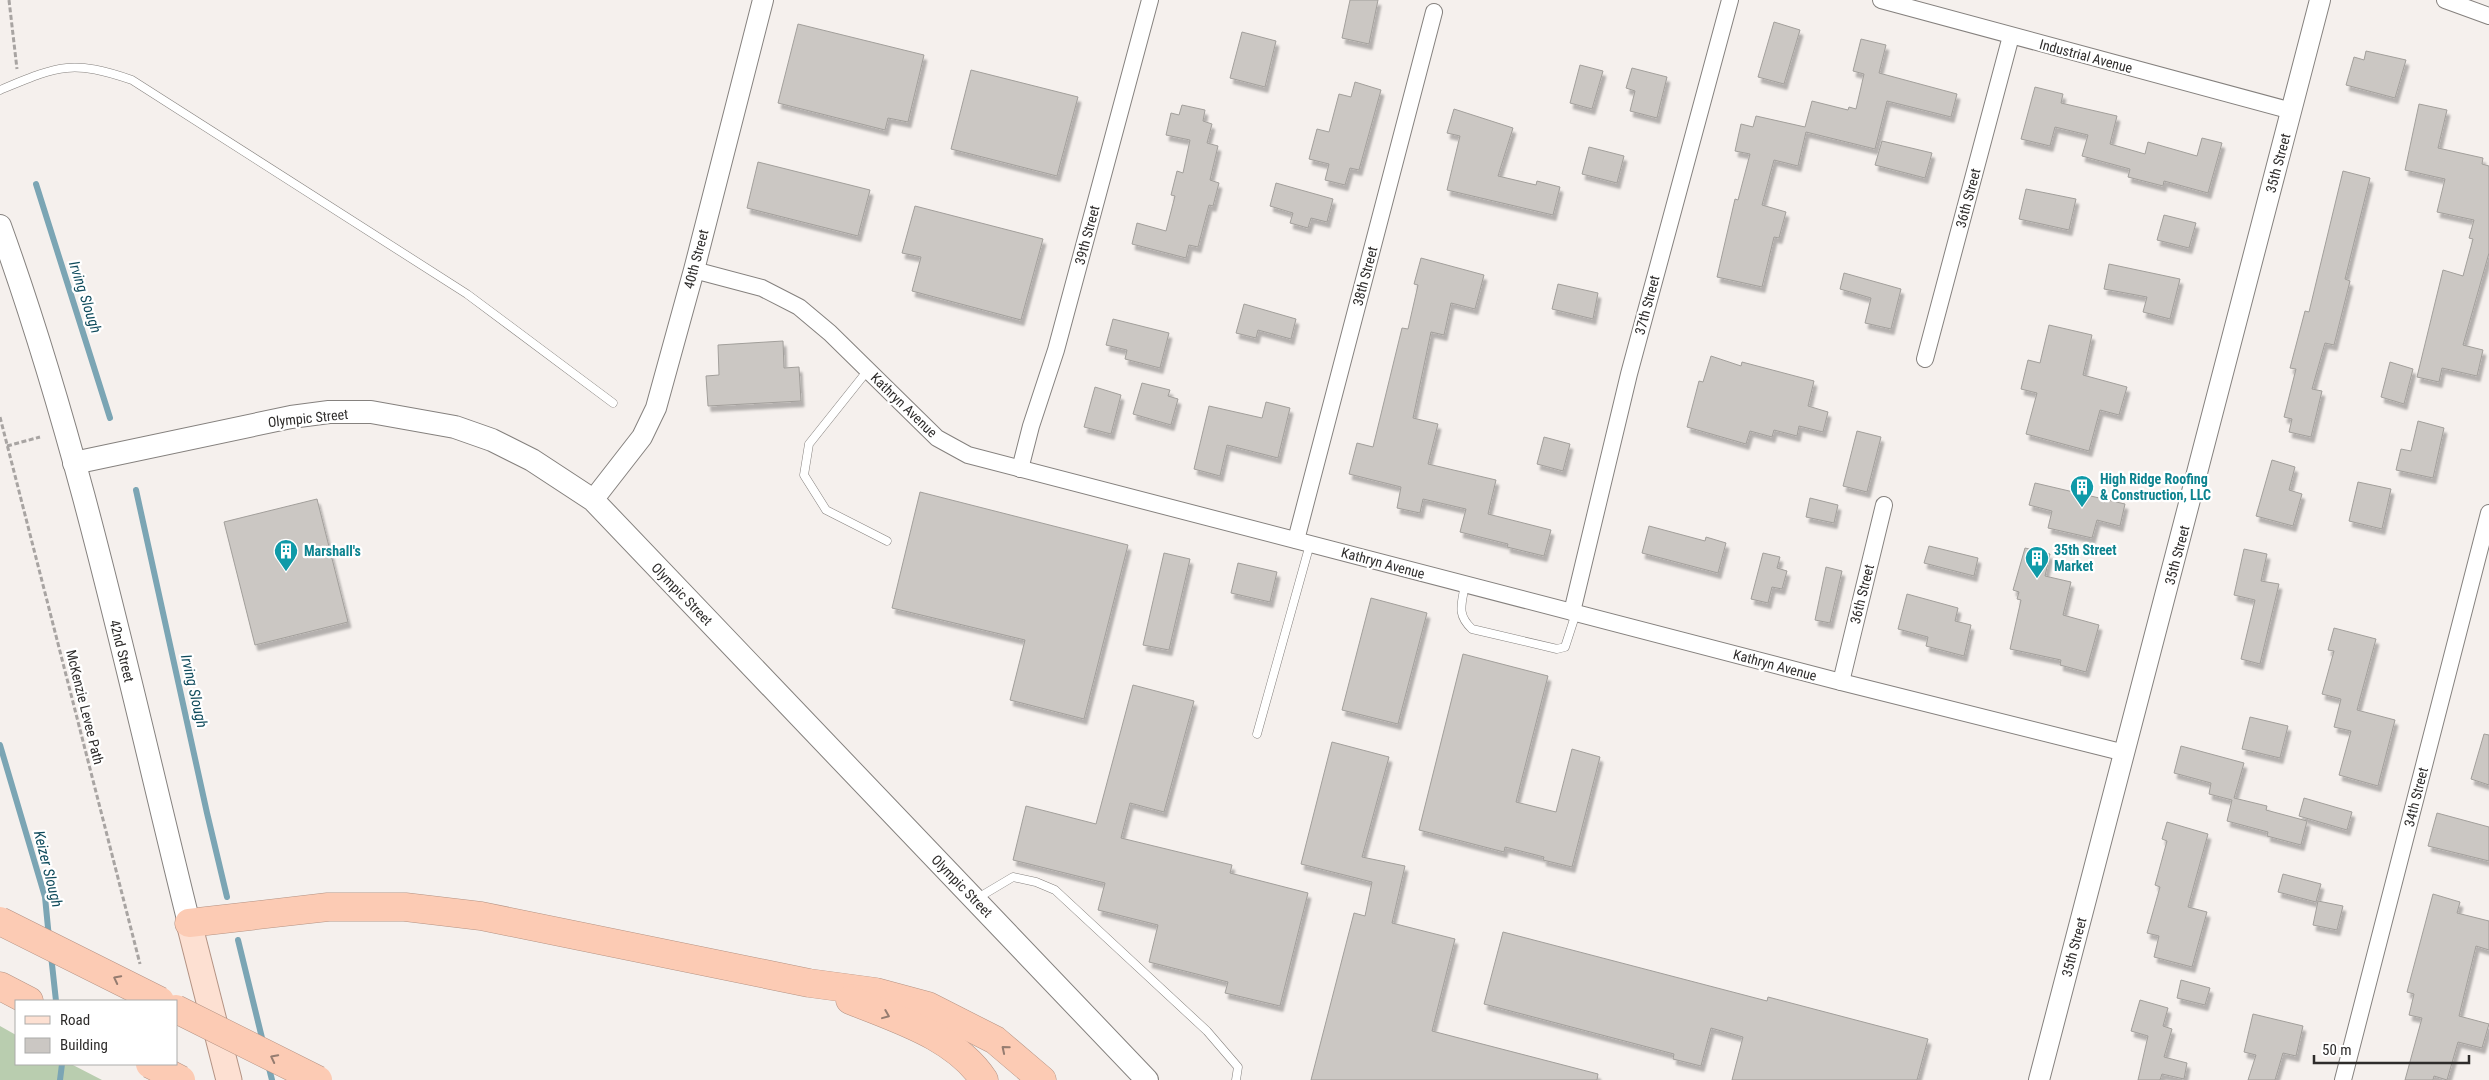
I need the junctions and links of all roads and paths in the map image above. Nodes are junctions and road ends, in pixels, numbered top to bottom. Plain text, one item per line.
1 (10, 0) edge
2 (763, 0) edge
3 (1150, 0) edge
4 (1730, 0) edge
5 (1880, 0) edge
6 (2320, 0) edge
7 (2445, 0) edge
8 (1434, 12) dead end
9 (2489, 16) edge
10 (2011, 36) junction
11 (19, 82) junction
12 (0, 90) edge
13 (2292, 111) junction
14 (0, 226) edge
15 (694, 270) junction
16 (1924, 359) dead end
17 (868, 370) junction
18 (613, 402) dead end
19 (0, 417) edge
20 (40, 437) dead end
21 (8, 446) junction
22 (74, 463) junction
23 (1020, 470) junction
24 (593, 500) junction
25 (1884, 505) dead end
26 (2489, 513) edge
27 (887, 541) dead end
28 (1303, 542) junction
29 (1465, 584) junction
30 (1574, 613) junction
31 (1841, 682) junction
32 (1257, 734) dead end
33 (2125, 753) junction
34 (975, 900) junction
35 (0, 921) edge
36 (189, 923) junction
37 (142, 970) dead end
38 (809, 984) junction
39 (0, 986) edge
40 (27, 1000) edge
41 (158, 1000) edge
42 (178, 1010) edge
43 (152, 1065) edge
44 (181, 1080) edge
45 (229, 1080) edge
46 (318, 1080) edge
47 (984, 1080) edge
48 (1042, 1080) edge
49 (1147, 1080) edge
50 (1236, 1080) edge
51 (2039, 1080) edge
52 (2342, 1080) edge

1 - 11 path
2 - 15 street, 40th Street
3 - 23 street, 39th Street
4 - 30 street, 37th Street
5 - 10 street, Industrial Avenue
6 - 13 street, 35th Street
7 - 9 street
8 - 28 street, 38th Street
10 - 13 street, Industrial Avenue
10 - 16 street, 36th Street
11 - 12 lane
11 - 18 lane
13 - 33 street, 35th Street
14 - 22 main road, 42nd Street
15 - 17 street, Kathryn Avenue
15 - 24 street, 40th Street
17 - 23 street, Kathryn Avenue
17 - 27 lane
19 - 21 path, McKenzie Levee Path
20 - 21 path
21 - 37 path, McKenzie Levee Path
22 - 24 main road, Olympic Street
22 - 36 main road, 42nd Street
23 - 28 street, Kathryn Avenue
24 - 34 main road, Olympic Street
25 - 31 street, 36th Street
26 - 52 street, 34th Street
28 - 29 street, Kathryn Avenue
28 - 32 lane
29 - 30 street, Kathryn Avenue
29 - 30 lane
30 - 31 street, Kathryn Avenue
31 - 33 street, Kathryn Avenue
33 - 51 street, 35th Street
34 - 49 main road, Olympic Street
34 - 50 lane
41 -> 35 highway, bridge
36 - 38 highway
36 - 45 main road, 42nd Street
38 -> 47 highway
48 -> 38 highway
39 - 40 highway
46 -> 42 highway, bridge
43 - 44 highway, bridge

